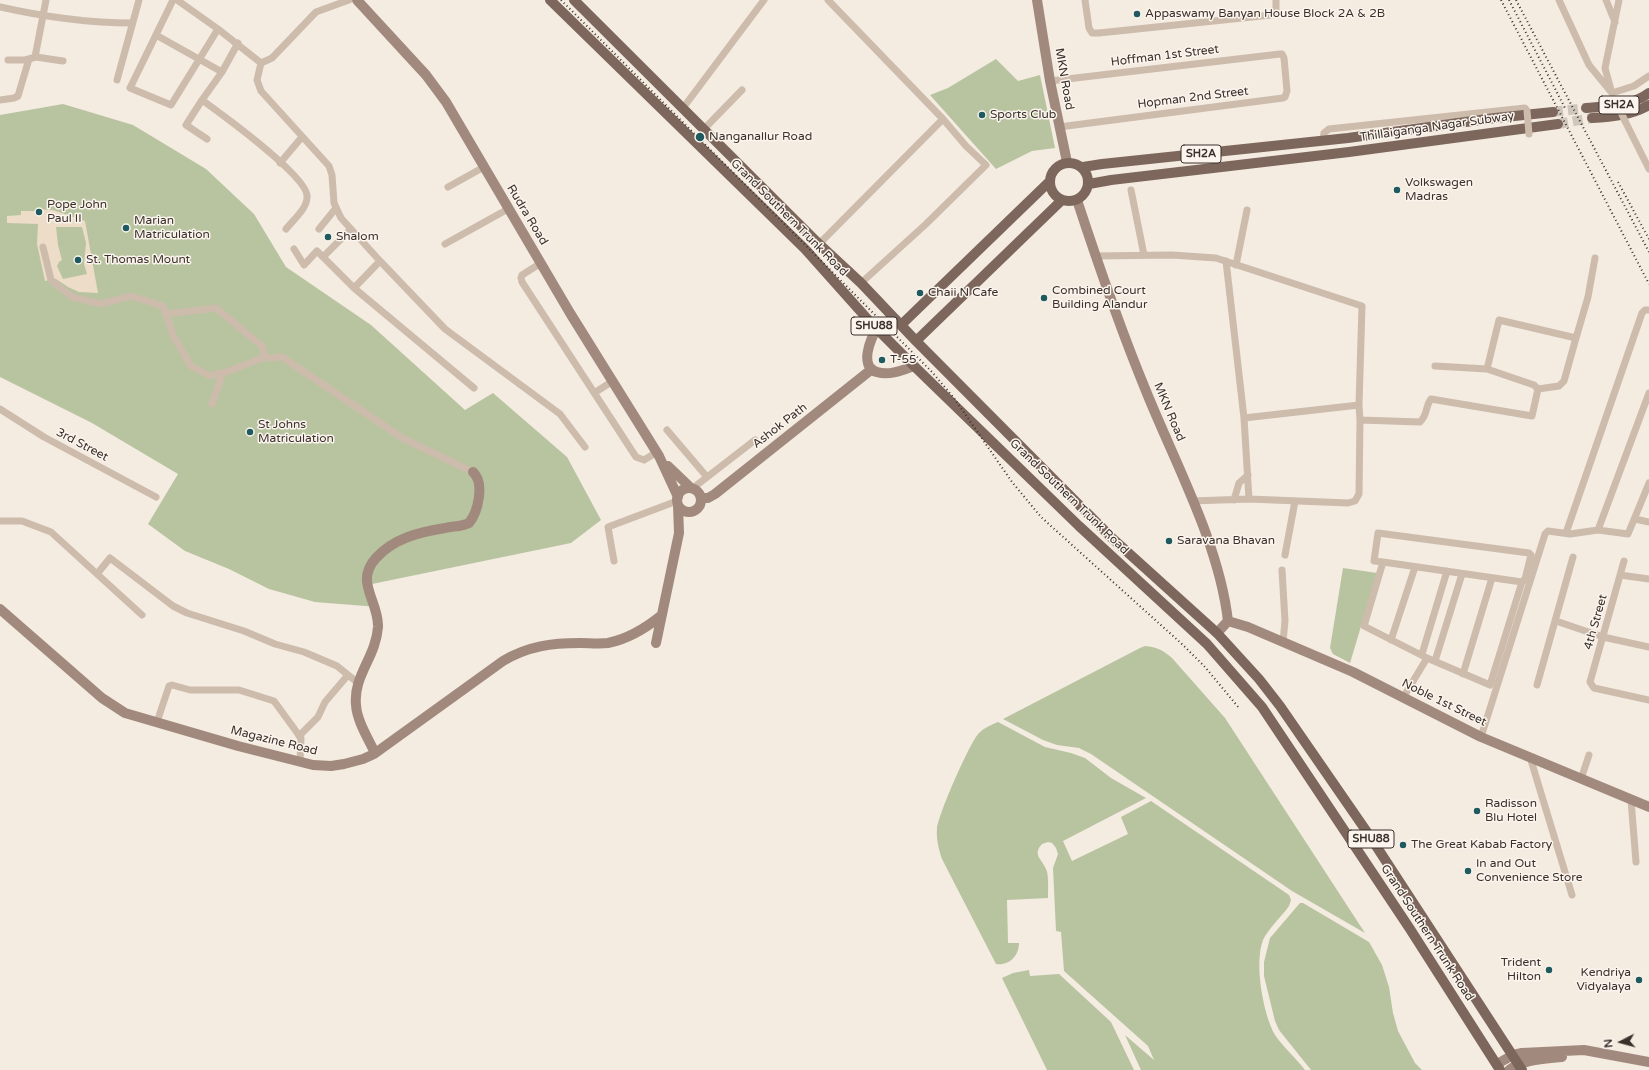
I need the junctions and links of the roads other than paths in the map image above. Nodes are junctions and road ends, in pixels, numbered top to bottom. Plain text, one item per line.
1 (46, 0) edge
2 (138, 0) edge
3 (173, 0) edge
4 (177, 0) edge
5 (349, 0) edge
6 (357, 0) edge
7 (550, 0) edge
8 (574, 0) edge
9 (764, 0) edge
10 (828, 0) edge
11 (1037, 0) edge
12 (1085, 0) edge
13 (1276, 0) edge
14 (1559, 0) edge
15 (1606, 0) edge
16 (1619, 0) edge
17 (0, 7) edge
18 (42, 17) junction
19 (1615, 22) junction
20 (132, 23) junction
21 (218, 28) junction
22 (156, 35) junction
23 (238, 43) junction
24 (1282, 54) joint
25 (32, 58) junction
26 (200, 59) junction
27 (8, 60) dead end
28 (63, 61) dead end
29 (261, 63) junction
30 (222, 72) junction
31 (1649, 76) edge
32 (117, 80) dead end
33 (1050, 82) junction
34 (742, 90) dead end
35 (1612, 93) junction
36 (1649, 93) edge
37 (0, 100) edge
38 (202, 100) junction
39 (1649, 105) edge
40 (683, 108) junction
41 (1586, 108) tunnel mouth
42 (1553, 112) tunnel mouth
43 (1592, 118) tunnel mouth
44 (943, 119) junction
45 (1558, 124) tunnel mouth
46 (1060, 127) junction
47 (704, 129) junction
48 (1529, 135) dead end
49 (302, 137) junction
50 (207, 138) dead end
51 (1321, 141) junction
52 (1320, 155) junction
53 (1647, 159) edge
54 (1067, 162) junction
55 (280, 163) junction
56 (484, 167) junction
57 (1083, 168) junction
58 (1649, 169) edge
59 (1050, 181) junction
60 (1089, 184) junction
61 (448, 187) dead end
62 (1131, 190) dead end
63 (1062, 200) junction
64 (1077, 200) junction
65 (336, 208) junction
66 (508, 209) junction
67 (1247, 210) dead end
68 (286, 228) dead end
69 (319, 229) dead end
70 (351, 229) junction
71 (445, 244) dead end
72 (819, 244) junction
73 (43, 248) dead end
74 (294, 249) dead end
75 (1144, 255) junction
76 (1096, 256) junction
77 (323, 257) junction
78 (1595, 258) dead end
79 (380, 261) junction
80 (1226, 261) junction
81 (541, 263) junction
82 (1236, 265) junction
83 (861, 283) junction
84 (354, 288) junction
85 (164, 310) junction
86 (1649, 310) edge
87 (900, 325) junction
88 (877, 329) junction
89 (1576, 338) junction
90 (916, 341) junction
91 (263, 358) junction
92 (914, 366) junction
93 (1435, 366) dead end
94 (872, 369) junction
95 (1487, 369) junction
96 (223, 373) junction
97 (613, 381) junction
98 (474, 388) dead end
99 (1538, 389) junction
100 (594, 392) junction
101 (1649, 393) edge
102 (212, 404) dead end
103 (1359, 405) junction
104 (0, 409) edge
105 (1244, 418) junction
106 (1360, 420) junction
107 (667, 430) dead end
108 (755, 440) dead end
109 (585, 447) dead end
110 (658, 454) junction
111 (473, 472) joint
112 (1248, 475) junction
113 (707, 477) junction
114 (1649, 483) edge
115 (692, 488) junction
116 (156, 497) dead end
117 (701, 498) junction
118 (1234, 500) junction
119 (1250, 500) junction
120 (678, 501) junction
121 (1192, 501) junction
122 (1295, 501) junction
123 (692, 512) junction
124 (1634, 519) junction
125 (0, 521) edge
126 (1649, 522) edge
127 (1598, 530) junction
128 (679, 533) junction
129 (1566, 533) junction
130 (1285, 556) dead end
131 (1573, 558) dead end
132 (614, 561) dead end
133 (1624, 561) dead end
134 (1383, 562) junction
135 (1415, 567) junction
136 (1282, 570) dead end
137 (1447, 571) junction
138 (97, 574) junction
139 (1462, 574) junction
140 (1620, 575) junction
141 (1492, 578) junction
142 (1649, 579) edge
143 (1522, 582) junction
144 (0, 609) edge
145 (142, 615) dead end
146 (662, 616) junction
147 (1228, 621) junction
148 (1556, 621) junction
149 (1217, 632) junction
150 (1603, 637) junction
151 (1391, 640) junction
152 (656, 642) dead end
153 (1283, 642) junction
154 (1207, 644) junction
155 (1649, 647) edge
156 (1424, 656) junction
157 (1435, 662) junction
158 (1463, 674) junction
159 (348, 675) junction
160 (358, 683) junction
161 (1537, 685) dead end
162 (1272, 696) junction
163 (1403, 698) junction
164 (1649, 700) edge
165 (1262, 707) junction
166 (157, 722) junction
167 (299, 736) junction
168 (1481, 736) junction
169 (375, 753) junction
170 (1588, 755) dead end
171 (1530, 757) junction
172 (300, 762) junction
173 (1581, 779) junction
174 (1631, 800) junction
175 (1649, 807) edge
176 (1636, 862) dead end
177 (1572, 895) dead end
178 (1649, 1062) edge
179 (1517, 1063) edge
180 (1499, 1067) edge
181 (1649, 1067) edge
182 (1509, 1070) edge

1 - 18 street
2 - 20 street
3 - 22 street
4 - 21 street
5 - 29 street
6 - 56 street, Rudra Road
7 - 88 main road, Grand Southern Trunk Road / SHU88
8 - 40 main road, Grand Southern Trunk Road / SHU88
9 - 40 street
10 - 44 street
11 - 33 street, MKN Road
12 - 13 street
14 - 35 street
15 - 19 street
16 - 19 street
17 - 18 street
18 - 20 street
18 - 25 street
19 - 35 street
20 - 32 street
21 - 23 street
21 - 26 street
22 - 26 street
22 - 26 street
23 - 29 street
23 - 30 street
24 - 33 street, Hoffman 1st Street
24 - 46 street, Hopman 2nd Street
25 - 27 street
25 - 28 street
25 - 37 street
26 - 30 street
29 - 49 street
30 - 38 street
31 - 35 street
33 - 46 street, MKN Road
34 - 47 street
35 - 53 street, bridge
36 - 41 main road, SH2A
38 - 50 street
38 - 55 street
39 - 43 main road, SH2A
40 - 47 main road, Grand Southern Trunk Road / SHU88
42 - 51 main road, Thillaiganga Nagar Subway / SH2A
44 - 72 street
44 - 83 street
45 - 52 main road, Thillaiganga Nagar Subway / SH2A
46 - 54 street, MKN Road
47 - 72 main road, Grand Southern Trunk Road / SHU88
48 - 51 street, bridge
49 - 55 street
49 - 65 street
51 - 52 main road
51 - 57 main road, SH2A
52 - 60 main road, SH2A
53 - 58 street
54 - 57 main road
54 - 59 main road
55 - 68 street
56 - 61 street
56 - 66 street, Rudra Road
57 - 60 main road
59 - 63 main road
59 - 87 main road
60 - 64 main road
62 - 75 street
63 - 64 main road
63 - 90 main road
64 - 76 street, MKN Road
65 - 69 street
65 - 70 street
66 - 71 street
66 - 81 street, Rudra Road
67 - 82 street
70 - 77 street
70 - 79 street
72 - 83 main road, Grand Southern Trunk Road / SHU88
73 - 85 street
74 - 77 street
75 - 76 street
75 - 80 street
76 - 121 street, MKN Road
77 - 84 street
78 - 89 street
79 - 84 street
79 - 109 street
80 - 82 street
80 - 105 street
81 - 97 street, Rudra Road
81 - 100 street
82 - 103 street
83 - 87 main road, Grand Southern Trunk Road / SHU88
84 - 98 street
85 - 91 street
85 - 96 street
86 - 129 street
87 - 90 main road, Grand Southern Trunk Road / SHU88
88 - 92 main road, Grand Southern Trunk Road / SHU88
88 - 94 street
89 - 95 street
89 - 99 street
90 - 149 main road, Grand Southern Trunk Road / SHU88
91 - 96 street
91 - 111 street
92 - 94 street
92 - 154 main road, Grand Southern Trunk Road / SHU88
93 - 95 street
94 - 117 street, Ashok Path
95 - 99 street
96 - 102 street
97 - 100 street
97 - 110 street, Rudra Road
99 - 106 street
100 - 110 street
101 - 127 street
103 - 105 street
103 - 106 street
104 - 116 street, 3rd Street
105 - 112 street
106 - 122 street
107 - 113 street
108 - 113 street
110 - 115 street, Rudra Road
110 - 120 street, Rudra Road
111 - 160 street
112 - 118 street
112 - 119 street
113 - 115 street
114 - 124 street
115 - 117 street
115 - 120 street
117 - 123 street
118 - 119 street
118 - 121 street
119 - 122 street
120 - 123 street
120 - 128 street
120 - 132 street
121 - 147 street, MKN Road
122 - 130 street
123 - 128 street
124 - 126 street
124 - 127 street
125 - 138 street
127 - 129 street
128 - 146 street
129 - 168 street
131 - 148 street
133 - 140 street, 4th Street
134 - 135 street
134 - 143 street
134 - 151 street
135 - 137 street
135 - 151 street
136 - 153 street
137 - 139 street
137 - 156 street
138 - 145 street
138 - 159 street
139 - 141 street
139 - 157 street
140 - 142 street
140 - 150 street, 4th Street
141 - 143 street
141 - 158 street
143 - 158 street
144 - 166 street, Magazine Road
146 - 152 street
146 - 169 street, Magazine Road
147 - 149 street
147 - 153 street, Noble 1st Street
148 - 150 street
148 - 161 street
149 - 154 main road
149 - 162 main road, Grand Southern Trunk Road / SHU88
150 - 155 street
150 - 164 street, 4th Street
151 - 156 street
153 - 163 street, Noble 1st Street
154 - 165 main road, Grand Southern Trunk Road / SHU88
156 - 157 street
156 - 163 street
157 - 158 street
159 - 160 street
159 - 167 street
160 - 169 street
162 - 165 main road
162 - 179 main road, Grand Southern Trunk Road / SHU88
163 - 168 street, Noble 1st Street
165 - 180 main road, Grand Southern Trunk Road / SHU88
166 - 167 street
166 - 172 street, Magazine Road
167 - 172 street
168 - 171 street, Noble 1st Street
169 - 172 street, Magazine Road
170 - 173 street
171 - 173 street, Noble 1st Street
171 - 177 street
173 - 174 street, Noble 1st Street
174 - 175 street, Noble 1st Street
174 - 176 street
178 - 179 street
179 - 180 street
179 - 181 street
179 - 182 street

